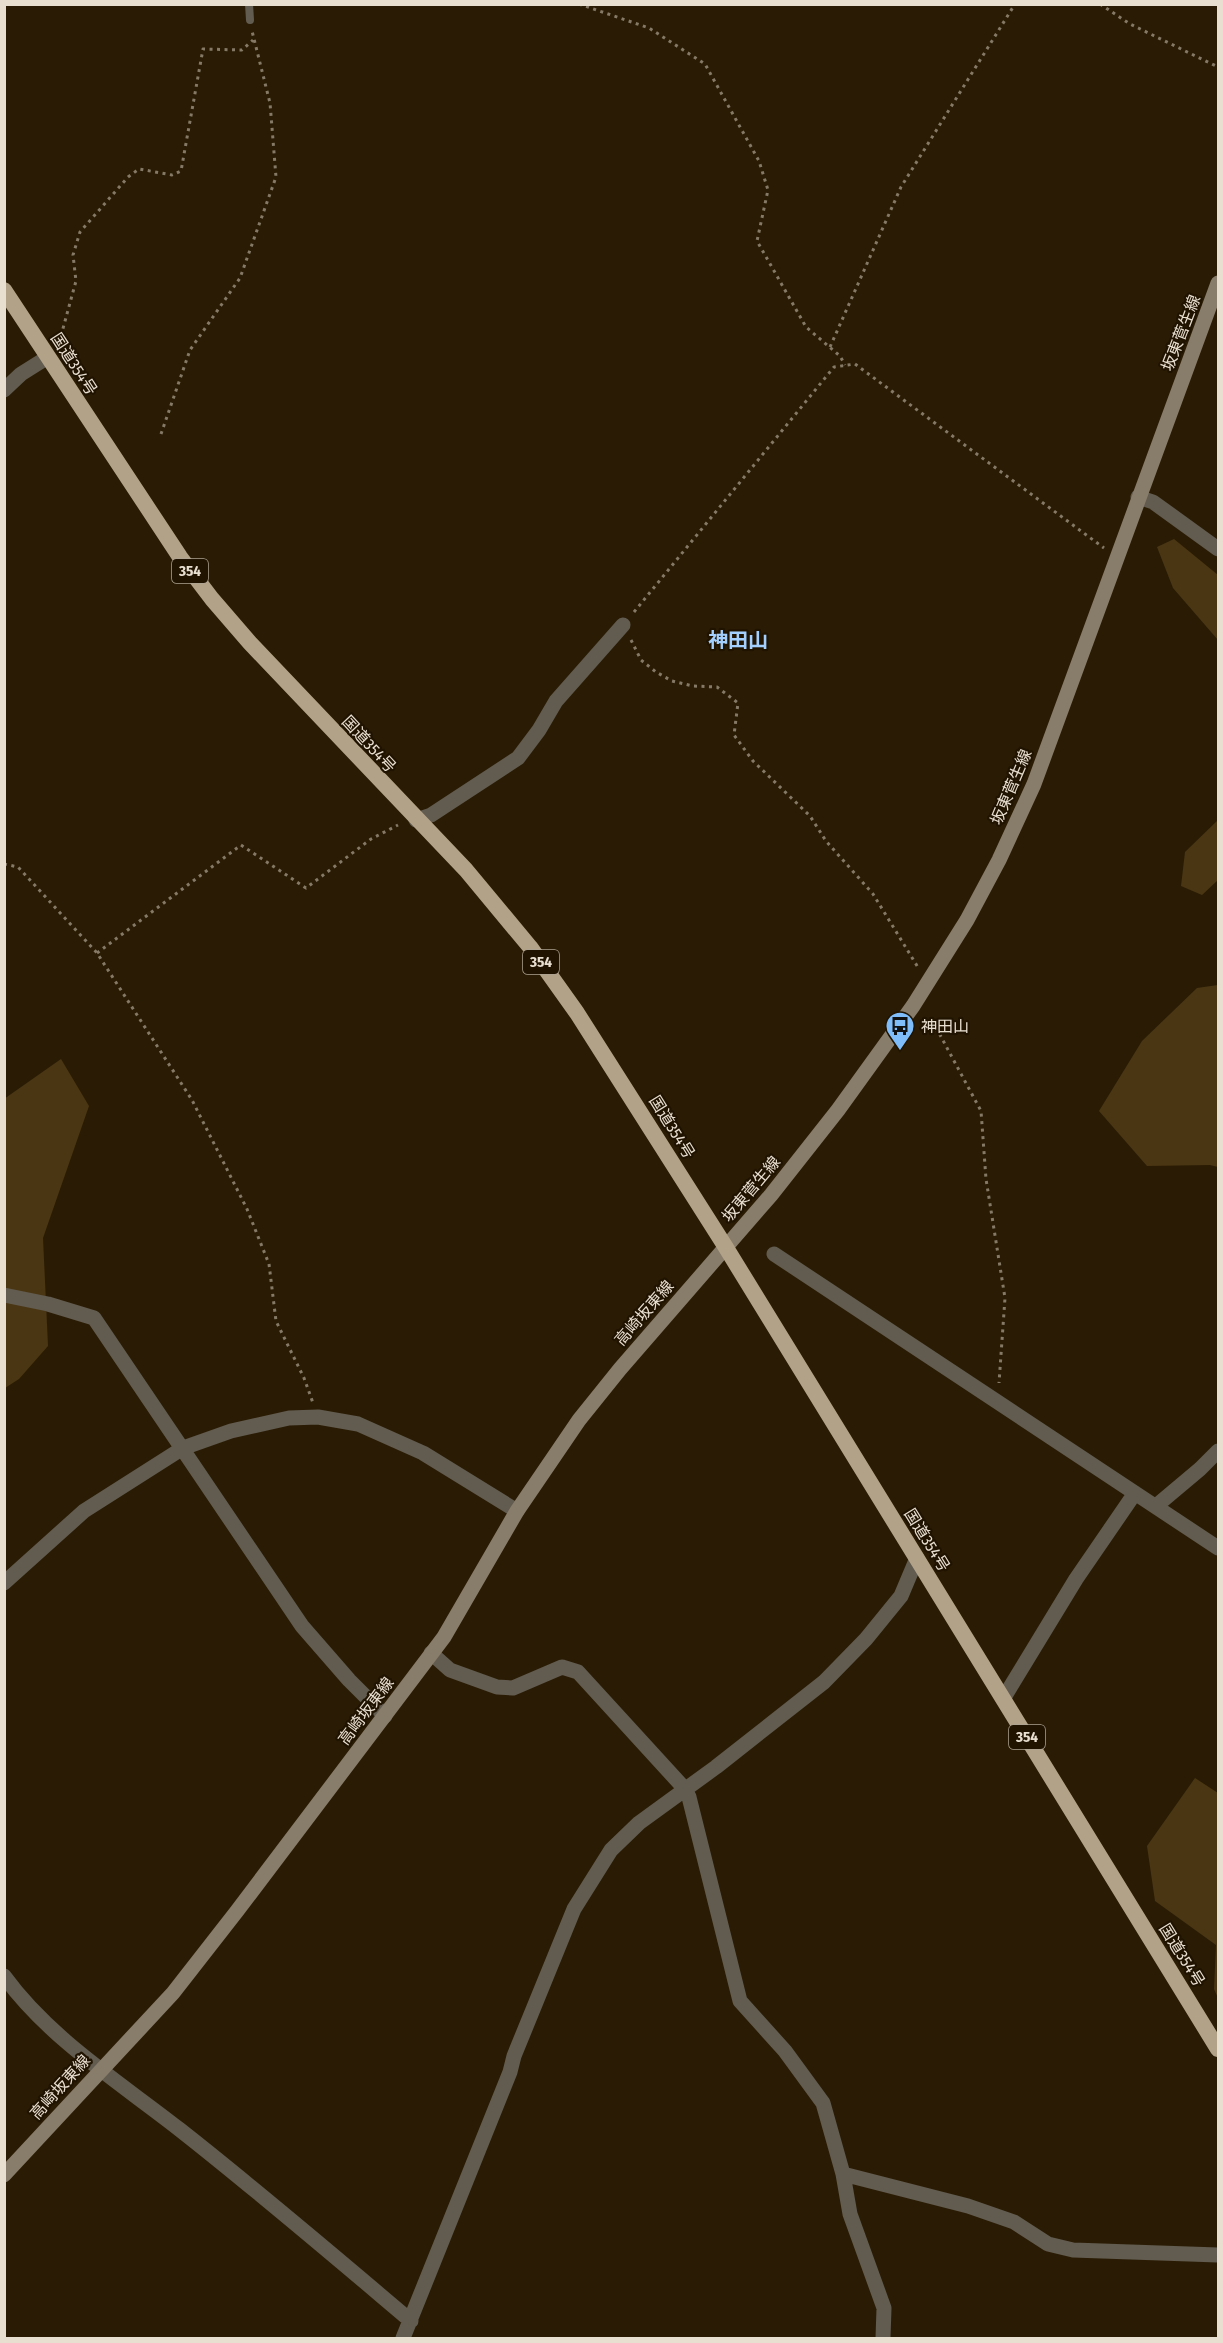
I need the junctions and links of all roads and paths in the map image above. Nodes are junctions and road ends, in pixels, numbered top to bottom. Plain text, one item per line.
1 (249, 4) edge
2 (579, 4) edge
3 (1015, 4) edge
4 (1100, 4) edge
5 (250, 20) joint
6 (253, 40) junction
7 (1218, 67) edge
8 (1218, 283) edge
9 (4, 290) edge
10 (830, 347) junction
11 (48, 357) junction
12 (845, 365) junction
13 (4, 390) edge
14 (161, 434) dead end
15 (1138, 497) junction
16 (1218, 549) edge
17 (1118, 559) junction
18 (623, 625) junction
19 (416, 820) junction
20 (4, 864) edge
21 (97, 953) junction
22 (928, 984) junction
23 (913, 1006) junction
24 (725, 1246) junction
25 (774, 1254) dead end
26 (4, 1295) edge
27 (997, 1402) junction
28 (318, 1417) junction
29 (183, 1448) junction
30 (1218, 1451) edge
31 (1135, 1493) junction
32 (1156, 1506) junction
33 (517, 1511) junction
34 (1218, 1548) edge
35 (917, 1558) junction
36 (4, 1583) edge
37 (431, 1653) junction
38 (1004, 1699) junction
39 (385, 1716) junction
40 (684, 1788) junction
41 (4, 1976) edge
42 (1218, 2049) edge
43 (100, 2069) junction
44 (843, 2174) junction
45 (4, 2175) edge
46 (1218, 2255) edge
47 (411, 2321) junction
48 (403, 2338) edge
49 (883, 2338) edge

1 - 5 lane
2 - 10 path
3 - 10 path
4 - 7 path
5 - 6 path
6 - 11 path
6 - 14 path
8 - 15 main road, 坂東菅生線
9 - 11 highway, 国道354号 / 354
10 - 12 path
11 - 13 street
11 - 19 highway, 国道354号 / 354
12 - 17 path
12 - 18 path
15 - 16 street
15 - 17 main road, 坂東菅生線
17 - 22 main road, 坂東菅生線
18 - 19 street
18 - 22 path
19 - 21 path
19 - 24 highway, 国道354号 / 354
20 - 21 path
21 - 28 path
22 - 23 main road, 坂東菅生線
23 - 24 main road, 坂東菅生線
23 - 27 path
24 - 33 main road, 高崎坂東線
24 - 35 highway, 国道354号 / 354
25 - 27 street
26 - 29 street
27 - 31 street
28 - 29 street
28 - 33 street
29 - 36 street
29 - 39 street
30 - 32 street
31 - 32 street
31 - 38 street
32 - 34 street
33 - 37 main road, 高崎坂東線
35 - 38 highway, 国道354号 / 354
35 - 40 street
37 - 39 main road, 高崎坂東線
37 - 40 street
38 - 42 highway, 国道354号 / 354
39 - 43 main road, 高崎坂東線
40 - 44 street
40 - 47 street
41 - 43 street
43 - 45 main road, 高崎坂東線
43 - 47 street
44 - 46 street
44 - 49 street
47 - 48 street

